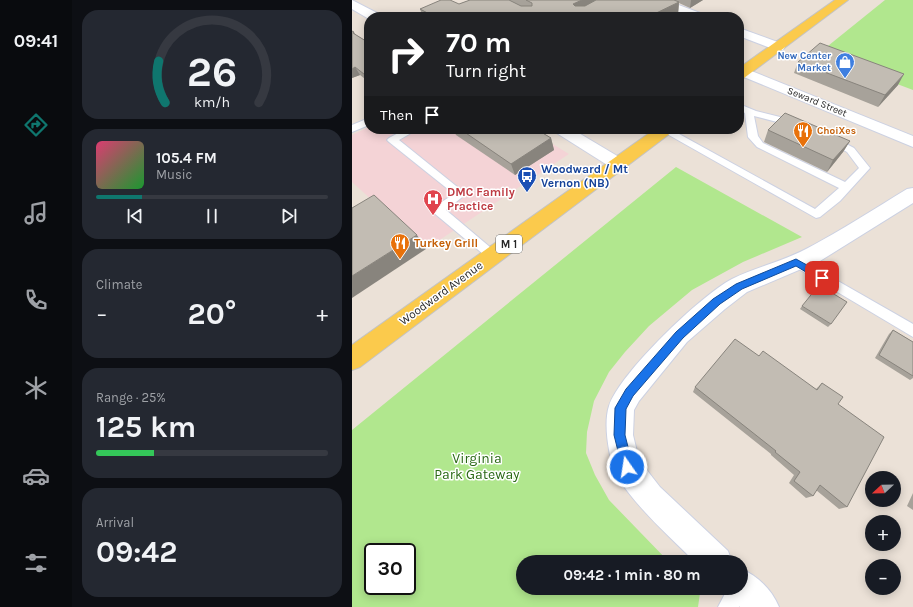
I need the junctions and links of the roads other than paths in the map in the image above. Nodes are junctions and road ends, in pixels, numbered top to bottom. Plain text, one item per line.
1 (655, 0) edge
2 (842, 0) edge
3 (352, 4) edge
4 (366, 12) edge
5 (686, 12) edge
6 (744, 34) edge
7 (778, 47) junction
8 (744, 72) edge
9 (744, 75) edge
10 (744, 110) edge
11 (749, 112) junction
12 (364, 123) edge
13 (353, 127) edge
14 (808, 128) edge
15 (404, 134) edge
16 (568, 134) edge
17 (658, 134) edge
18 (674, 134) edge
19 (821, 134) edge
20 (913, 142) edge
21 (618, 164) junction
22 (846, 187) junction
23 (913, 194) edge
24 (493, 256) junction
25 (796, 262) junction
26 (913, 331) edge
27 (352, 359) edge
28 (710, 555) edge
29 (748, 592) edge
30 (735, 595) edge
31 (728, 607) edge
32 (764, 607) edge

1 - 5 street
2 - 7 main road
3 - 4 street
6 - 7 street
7 - 8 main road
9 - 20 street, Seward Street
10 - 11 lane
11 - 14 lane
11 - 22 lane
12 - 13 lane
15 - 24 lane
16 - 21 street
17 - 21 main road, Woodward Avenue / M 1
18 - 22 lane
19 - 22 lane
21 - 24 main road, Woodward Avenue / M 1
23 - 25 street
24 - 27 main road, Woodward Avenue / M 1
25 - 26 lane
25 - 28 street
29 - 32 street
30 - 31 lane

